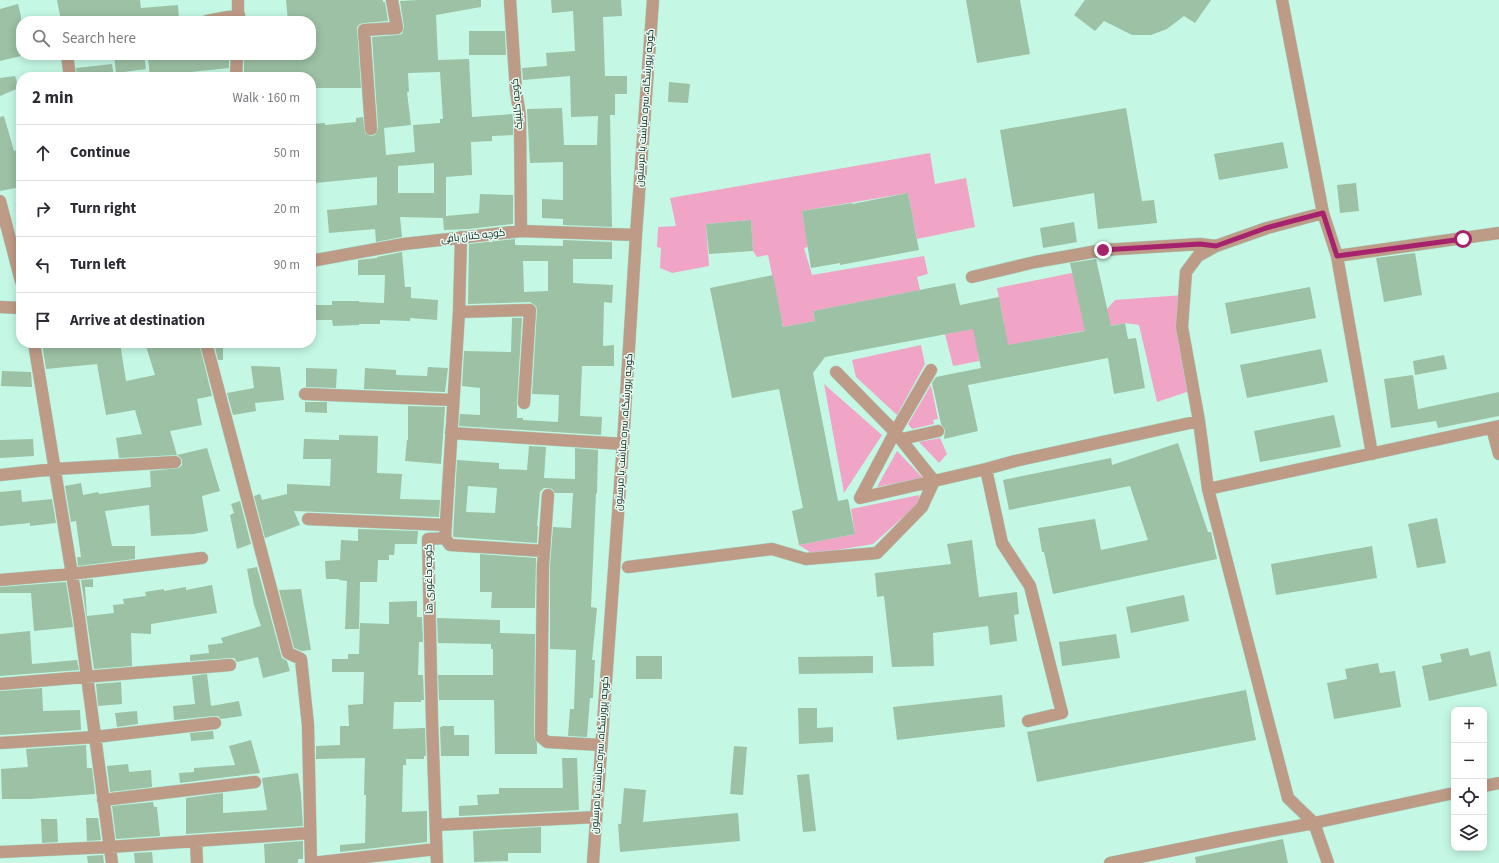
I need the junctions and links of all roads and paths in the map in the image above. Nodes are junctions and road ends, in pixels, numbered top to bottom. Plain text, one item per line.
1 (238, 0) edge
2 (392, 0) edge
3 (510, 0) edge
4 (653, 0) edge
5 (1282, 0) edge
6 (239, 16) edge
7 (68, 60) edge
8 (237, 60) edge
9 (69, 72) edge
10 (236, 72) edge
11 (371, 129) dead end
12 (0, 201) edge
13 (1323, 213) junction
14 (521, 231) junction
15 (1499, 232) edge
16 (636, 235) junction
17 (461, 237) junction
18 (1216, 246) junction
19 (1337, 256) junction
20 (316, 260) edge
21 (16, 262) edge
22 (972, 277) dead end
23 (0, 307) edge
24 (16, 308) edge
25 (459, 312) junction
26 (35, 348) edge
27 (207, 348) edge
28 (931, 370) dead end
29 (836, 372) dead end
30 (305, 394) dead end
31 (452, 400) junction
32 (524, 403) dead end
33 (1199, 421) junction
34 (1495, 427) edge
35 (938, 432) dead end
36 (451, 433) junction
37 (898, 436) junction
38 (623, 444) junction
39 (1372, 454) junction
40 (1499, 454) edge
41 (175, 462) dead end
42 (986, 469) junction
43 (55, 470) junction
44 (0, 475) edge
45 (934, 481) junction
46 (1208, 489) junction
47 (548, 495) dead end
48 (308, 519) dead end
49 (445, 525) junction
50 (445, 538) junction
51 (544, 551) junction
52 (202, 558) dead end
53 (628, 567) dead end
54 (71, 574) junction
55 (0, 580) edge
56 (230, 665) dead end
57 (87, 676) junction
58 (0, 684) edge
59 (1028, 721) dead end
60 (215, 723) dead end
61 (95, 737) junction
62 (0, 743) edge
63 (601, 745) junction
64 (255, 782) dead end
65 (1499, 783) edge
66 (1487, 785) edge
67 (1451, 793) edge
68 (103, 800) junction
69 (596, 817) junction
70 (1314, 823) junction
71 (436, 825) junction
72 (310, 833) junction
73 (196, 841) junction
74 (110, 848) junction
75 (436, 849) junction
76 (0, 852) edge
77 (112, 863) edge
78 (197, 863) edge
79 (311, 863) edge
80 (437, 863) edge
81 (593, 863) edge
82 (1110, 863) edge
83 (1328, 863) edge

1 - 6 street
2 - 11 street
3 - 14 street, کوچه کلینیک
4 - 16 street, کوچه پرورشگاه، سره میاشت یا مرستون
5 - 13 street
7 - 9 street
8 - 10 street
12 - 21 street
13 - 18 street
13 - 19 street
14 - 16 street, کوچه کتان بافی
14 - 17 street, کوچه کتان بافی
15 - 19 street
16 - 38 street, کوچه پرورشگاه، سره میاشت یا مرستون
17 - 20 street, کوچه کتان بافی
17 - 25 street, کوچه جاغوری ها
18 - 22 street
18 - 33 street
19 - 39 street
23 - 24 street
25 - 31 street, کوچه جاغوری ها
25 - 32 street
26 - 43 street
27 - 72 street
28 - 37 street
29 - 37 street
30 - 31 street
31 - 36 street, کوچه جاغوری ها
33 - 42 street
33 - 46 street
34 - 39 street
34 - 40 street
35 - 37 street
36 - 38 street
36 - 49 street, کوچه جاغوری ها
37 - 45 street
37 - 45 street
38 - 63 street, کوچه پرورشگاه، سره میاشت یا مرستون
39 - 46 street
41 - 43 street
42 - 45 street
42 - 59 street
43 - 44 street
43 - 54 street
45 - 53 street
46 - 70 street
47 - 51 street
48 - 49 street
49 - 50 street, کوچه جاغوری ها
50 - 51 street
50 - 71 street, کوچه جاغوری ها
51 - 63 street
52 - 54 street
54 - 55 street
54 - 57 street
56 - 57 street
57 - 58 street
57 - 61 street
60 - 61 street
61 - 62 street
61 - 68 street
63 - 69 street, کوچه پرورشگاه، سره میاشت یا مرستون
64 - 68 street
65 - 66 street
67 - 70 street
68 - 74 street
69 - 71 street
69 - 81 street, کوچه پرورشگاه، سره میاشت یا مرستون
70 - 82 street
70 - 83 street
71 - 75 street, کوچه جاغوری ها
72 - 73 street
72 - 79 street
73 - 74 street
73 - 78 street
74 - 76 street
74 - 77 street
75 - 79 street
75 - 80 street, کوچه جاغوری ها

